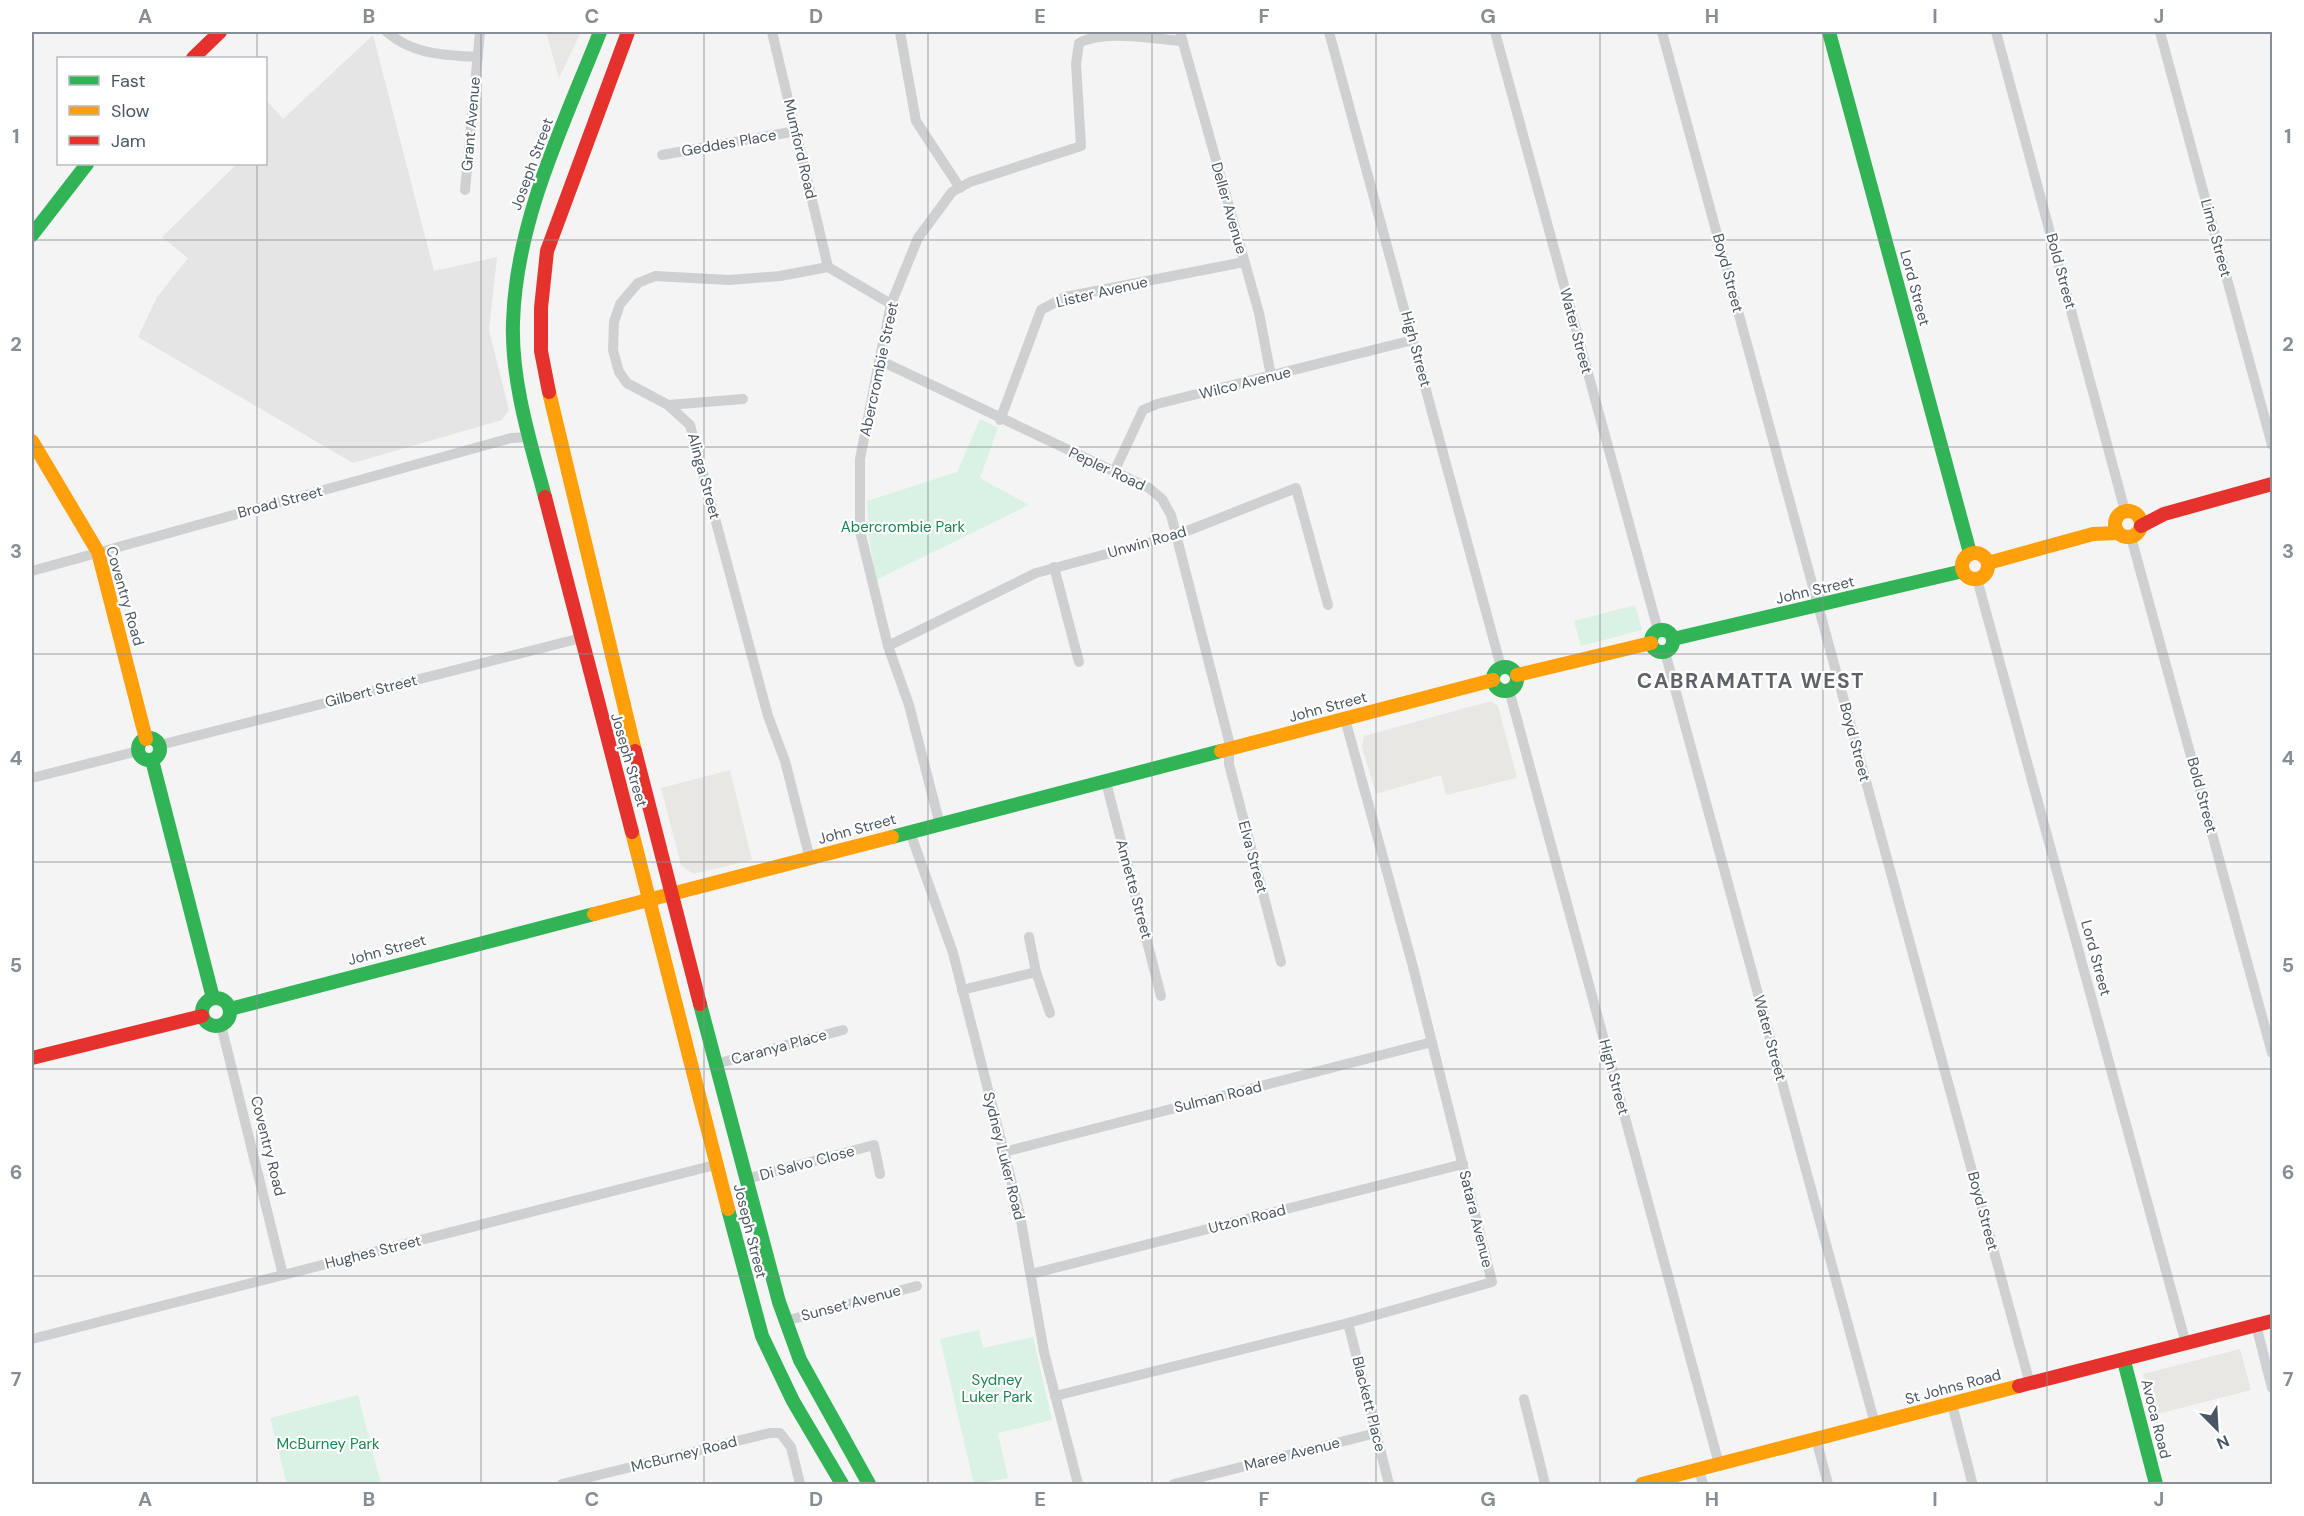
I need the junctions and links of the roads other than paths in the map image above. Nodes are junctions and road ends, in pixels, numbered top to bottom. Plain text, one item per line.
1 (220, 32) edge
2 (387, 32) edge
3 (480, 32) edge
4 (600, 32) edge
5 (628, 32) edge
6 (772, 32) edge
7 (900, 32) edge
8 (1329, 32) edge
9 (1495, 32) edge
10 (1662, 32) edge
11 (1829, 32) edge
12 (1996, 32) edge
13 (2160, 32) edge
14 (1181, 36) edge
15 (193, 57) edge
16 (478, 57) junction
17 (796, 131) junction
18 (662, 154) dead end
19 (86, 165) edge
20 (960, 188) junction
21 (465, 190) dead end
22 (32, 235) edge
23 (1244, 262) junction
24 (828, 267) junction
25 (891, 304) junction
26 (1413, 340) junction
27 (879, 360) junction
28 (1271, 376) junction
29 (743, 399) dead end
30 (668, 405) junction
31 (1000, 420) junction
32 (530, 438) junction
33 (32, 441) edge
34 (2272, 445) edge
35 (1114, 472) junction
36 (2272, 484) edge
37 (2128, 524) junction
38 (1177, 535) junction
39 (98, 552) junction
40 (1970, 553) junction
41 (1988, 563) junction
42 (1054, 567) junction
43 (32, 571) edge
44 (1963, 571) junction
45 (1977, 579) junction
46 (1329, 605) dead end
47 (1818, 607) junction
48 (1658, 630) junction
49 (581, 638) junction
50 (1673, 639) junction
51 (1651, 643) junction
52 (888, 646) junction
53 (1665, 652) junction
54 (1079, 662) dead end
55 (1501, 667) junction
56 (1517, 675) junction
57 (1493, 680) junction
58 (1509, 690) junction
59 (1346, 719) junction
60 (146, 739) junction
61 (160, 745) junction
62 (1229, 750) junction
63 (138, 751) junction
64 (152, 760) junction
65 (32, 778) edge
66 (1106, 782) junction
67 (940, 825) junction
68 (910, 832) junction
69 (810, 859) junction
70 (672, 895) junction
71 (650, 901) junction
72 (1029, 937) dead end
73 (1281, 962) dead end
74 (1036, 972) junction
75 (962, 990) junction
76 (1161, 996) dead end
77 (213, 998) junction
78 (230, 1009) junction
79 (1050, 1013) dead end
80 (202, 1016) junction
81 (221, 1025) junction
82 (843, 1030) dead end
83 (1432, 1042) junction
84 (2272, 1053) edge
85 (32, 1058) edge
86 (716, 1064) junction
87 (1004, 1152) junction
88 (716, 1164) junction
89 (1463, 1164) junction
90 (880, 1174) dead end
91 (746, 1179) junction
92 (1031, 1274) junction
93 (283, 1275) junction
94 (917, 1286) dead end
95 (785, 1321) junction
96 (2272, 1321) edge
97 (1348, 1323) junction
98 (2256, 1325) junction
99 (32, 1339) edge
100 (2186, 1344) junction
101 (2124, 1361) junction
102 (2030, 1384) junction
103 (2272, 1388) edge
104 (1055, 1396) junction
105 (1524, 1399) dead end
106 (1952, 1404) junction
107 (1875, 1424) junction
108 (1376, 1432) junction
109 (1816, 1439) junction
110 (1719, 1464) junction
111 (1699, 1470) junction
112 (1972, 1482) dead end
113 (562, 1485) edge
114 (800, 1485) edge
115 (842, 1485) edge
116 (869, 1485) edge
117 (1078, 1485) edge
118 (1174, 1485) edge
119 (1389, 1485) edge
120 (1545, 1485) edge
121 (1642, 1485) edge
122 (1703, 1485) edge
123 (1828, 1485) edge
124 (2156, 1485) edge

1 - 15 main road
2 - 16 street, Grant Avenue
3 - 16 street, Grant Avenue
4 - 32 main road, Joseph Street
5 - 70 main road, Joseph Street
6 - 17 street, Mumford Road
7 - 20 street
8 - 26 street, High Street
9 - 48 street, Water Street
10 - 47 street, Boyd Street
11 - 40 main road, Lord Street
12 - 37 street, Bold Street
13 - 34 street, Lime Street
14 - 20 street, Abercrombie Street
14 - 23 street, Deller Avenue
16 - 21 street, Grant Avenue
17 - 18 street, Geddes Place
17 - 24 street, Mumford Road
19 - 22 main road
20 - 25 street, Abercrombie Street
23 - 28 street, Deller Avenue
23 - 31 street, Lister Avenue
24 - 25 street
24 - 30 street, Alinga Street
25 - 27 street, Abercrombie Street
26 - 28 street, Wilco Avenue
26 - 55 street, High Street
27 - 31 street, Pepler Road
27 - 52 street, Abercrombie Street
28 - 35 street, Wilco Avenue
29 - 30 street
30 - 69 street, Alinga Street
31 - 35 street, Pepler Road
32 - 39 street, Broad Street
32 - 49 main road, Joseph Street
33 - 39 main road, Coventry Road
35 - 38 street, Pepler Road
36 - 37 main road
37 - 41 main road
37 - 84 street, Bold Street
38 - 42 street, Unwin Road
38 - 46 street, Unwin Road
38 - 62 street, Pepler Road
39 - 43 street, Broad Street
39 - 60 main road, Coventry Road
40 - 41 main road
40 - 44 main road
41 - 45 main road
42 - 52 street, Unwin Road
42 - 54 street
44 - 45 main road
44 - 47 main road, John Street
45 - 100 street, Lord Street
47 - 50 main road, John Street
47 - 102 street, Boyd Street
48 - 50 main road
48 - 51 main road
49 - 61 street, Gilbert Street
49 - 71 main road, Joseph Street
50 - 53 main road
51 - 53 main road
51 - 56 main road
52 - 67 street, Abercrombie Street
53 - 107 street, Water Street
55 - 56 main road
55 - 57 main road
56 - 58 main road
57 - 58 main road
57 - 59 main road, John Street
58 - 110 street, High Street
59 - 62 main road, John Street
59 - 83 street, Satara Avenue
60 - 61 main road
60 - 63 main road
61 - 64 main road
62 - 66 main road, John Street
62 - 73 street, Elva Street
63 - 64 main road
63 - 65 street
64 - 77 main road
66 - 67 main road, John Street
66 - 76 street, Annette Street
67 - 68 main road, John Street
68 - 69 main road, John Street
68 - 75 street, Sydney Luker Road
69 - 70 main road, John Street
70 - 71 main road, John Street
70 - 86 main road, Joseph Street
71 - 78 main road, John Street
71 - 88 main road, Joseph Street
72 - 74 street
74 - 75 street
74 - 79 street
75 - 87 street, Sydney Luker Road
77 - 78 main road
77 - 80 main road
78 - 81 main road
80 - 81 main road
80 - 85 main road
81 - 93 street, Coventry Road
82 - 86 street, Caranya Place
83 - 87 street, Sulman Road
83 - 89 street, Satara Avenue
86 - 91 main road, Joseph Street
87 - 92 street, Sydney Luker Road
88 - 93 street, Hughes Street
88 - 115 main road, Joseph Street
89 - 92 street, Utzon Road
89 - 97 street, Satara Avenue
90 - 91 street, Di Salvo Close
91 - 95 main road, Joseph Street
92 - 104 street, Sydney Luker Road
93 - 99 street, Hughes Street
94 - 95 street, Sunset Avenue
95 - 116 main road, Joseph Street
96 - 98 main road, St Johns Road
97 - 104 street, Satara Avenue
97 - 108 street, Blackett Place
98 - 100 main road, St Johns Road
98 - 103 street
100 - 101 main road, St Johns Road
101 - 102 main road, St Johns Road
101 - 124 main road, Avoca Road
102 - 106 main road, St Johns Road
104 - 117 street, Sydney Luker Road
105 - 120 street
106 - 107 main road, St Johns Road
106 - 112 street
107 - 109 main road, St Johns Road
108 - 118 street, Maree Avenue
108 - 119 street, Blackett Place
109 - 110 main road, St Johns Road
109 - 123 street
110 - 111 main road, St Johns Road
111 - 121 main road, St Johns Road
111 - 122 street
113 - 114 street, McBurney Road

